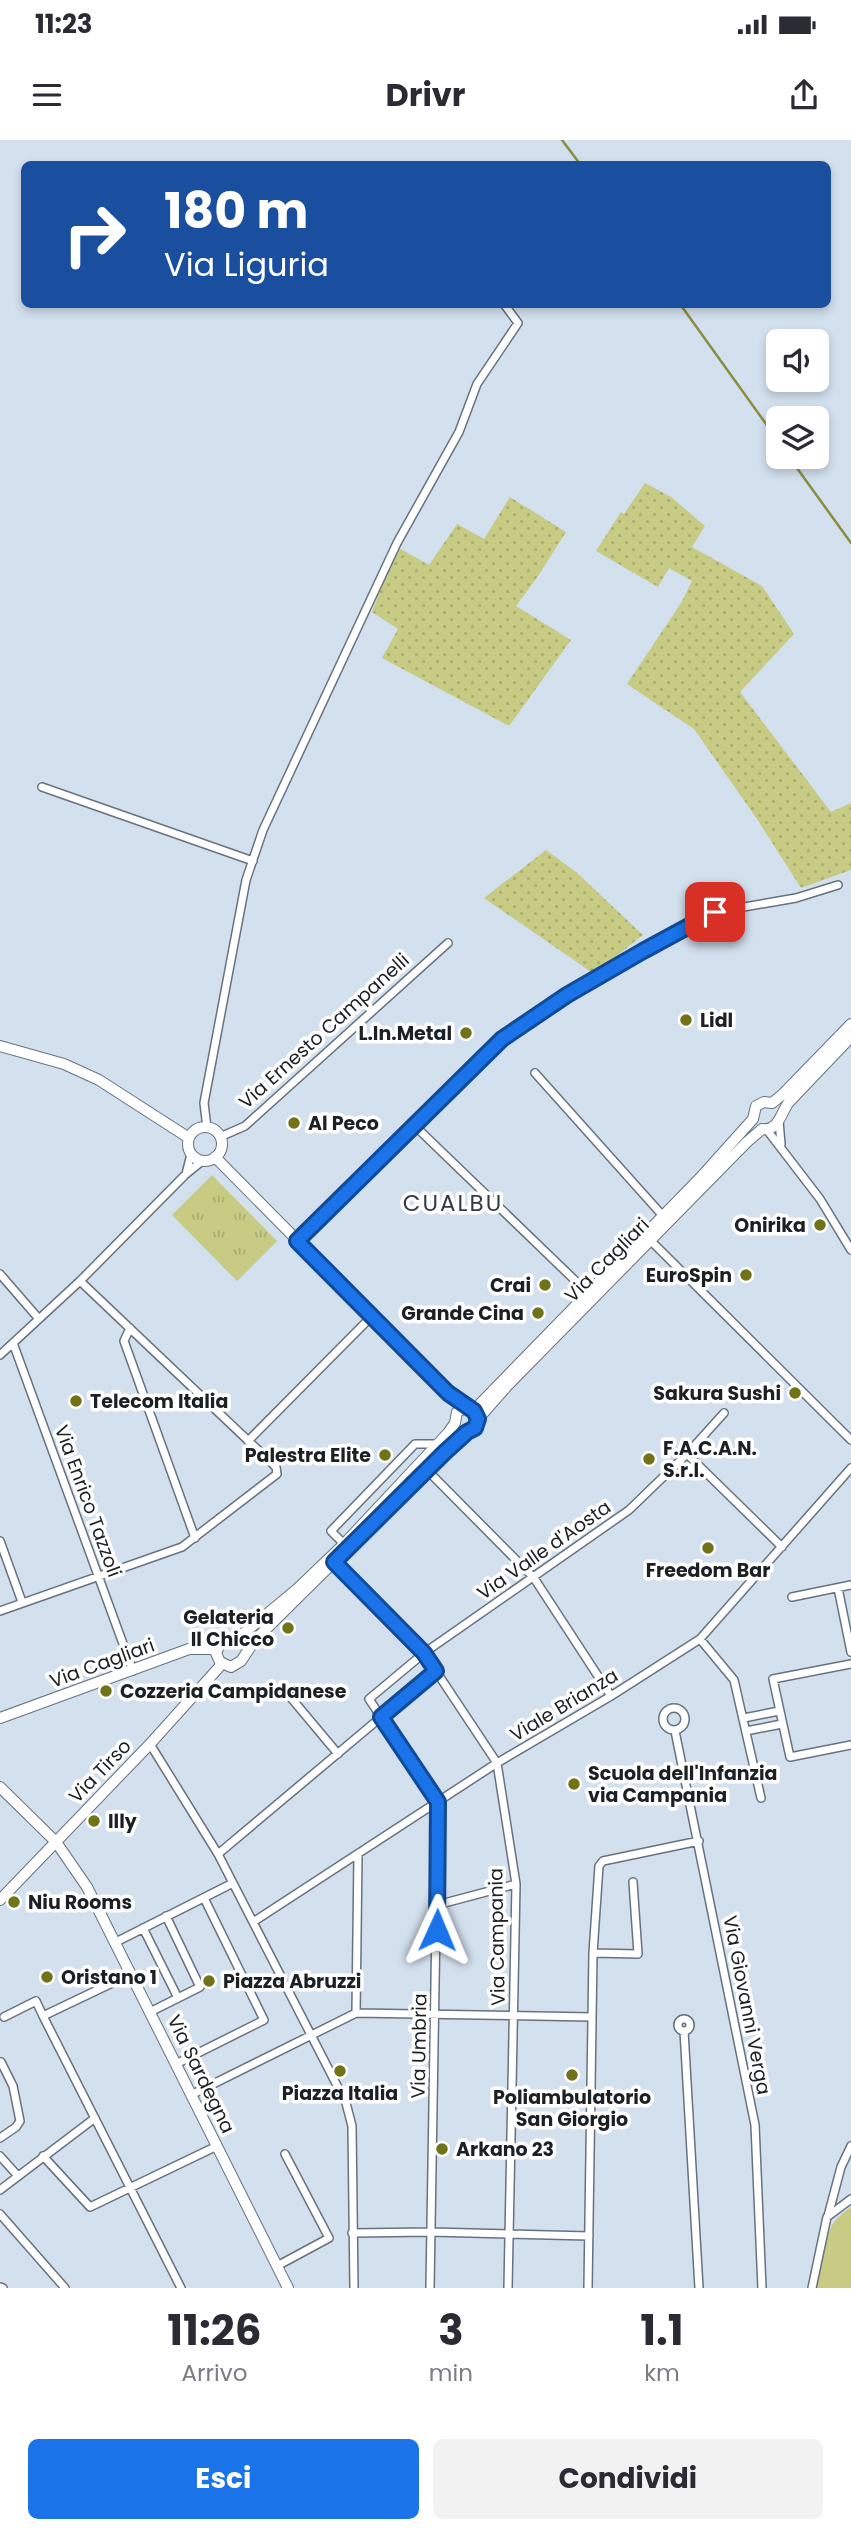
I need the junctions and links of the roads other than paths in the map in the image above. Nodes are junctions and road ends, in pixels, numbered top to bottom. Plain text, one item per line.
1 (506, 308) edge
2 (42, 787) dead end
3 (253, 861) junction
4 (838, 885) dead end
5 (448, 943) dead end
6 (851, 1024) edge
7 (851, 1037) edge
8 (0, 1046) edge
9 (535, 1073) dead end
10 (772, 1103) junction
11 (780, 1118) junction
12 (753, 1119) junction
13 (415, 1126) junction
14 (207, 1128) junction
15 (765, 1129) junction
16 (220, 1137) junction
17 (189, 1138) junction
18 (782, 1145) junction
19 (191, 1154) junction
20 (215, 1157) junction
21 (202, 1161) junction
22 (186, 1174) junction
23 (663, 1216) junction
24 (297, 1241) junction
25 (651, 1241) junction
26 (851, 1250) edge
27 (0, 1274) edge
28 (80, 1281) junction
29 (587, 1293) junction
30 (372, 1316) junction
31 (39, 1319) junction
32 (130, 1328) junction
33 (13, 1343) junction
34 (0, 1355) edge
35 (451, 1396) junction
36 (469, 1409) junction
37 (724, 1413) dead end
38 (478, 1419) junction
39 (455, 1420) junction
40 (467, 1432) junction
41 (851, 1440) edge
42 (248, 1441) junction
43 (438, 1444) junction
44 (687, 1454) junction
45 (851, 1468) edge
46 (427, 1470) junction
47 (195, 1538) junction
48 (0, 1541) edge
49 (344, 1544) junction
50 (782, 1548) junction
51 (334, 1562) junction
52 (98, 1576) junction
53 (534, 1578) junction
54 (851, 1585) edge
55 (838, 1588) junction
56 (792, 1597) dead end
57 (22, 1602) junction
58 (0, 1611) edge
59 (230, 1638) junction
60 (700, 1639) junction
61 (216, 1649) junction
62 (851, 1652) edge
63 (424, 1653) junction
64 (244, 1654) junction
65 (222, 1664) junction
66 (851, 1664) edge
67 (133, 1671) junction
68 (436, 1671) junction
69 (287, 1693) dead end
70 (611, 1696) junction
71 (779, 1711) junction
72 (381, 1717) junction
73 (0, 1718) edge
74 (744, 1718) junction
75 (782, 1724) junction
76 (675, 1731) dead end
77 (746, 1731) junction
78 (150, 1744) junction
79 (851, 1745) edge
80 (338, 1754) junction
81 (498, 1763) junction
82 (0, 1787) edge
83 (761, 1798) dead end
84 (438, 1802) junction
85 (699, 1841) junction
86 (56, 1842) junction
87 (218, 1854) junction
88 (358, 1854) junction
89 (634, 1881) dead end
90 (233, 1883) junction
91 (516, 1884) junction
92 (204, 1898) junction
93 (0, 1900) edge
94 (437, 1905) junction
95 (166, 1916) junction
96 (253, 1922) junction
97 (143, 1928) junction
98 (116, 1942) junction
99 (593, 1953) junction
100 (131, 1974) junction
101 (178, 1998) junction
102 (150, 2012) junction
103 (356, 2012) junction
104 (435, 2013) junction
105 (514, 2014) junction
106 (43, 2016) junction
107 (4, 2017) dead end
108 (592, 2017) junction
109 (684, 2031) dead end
110 (311, 2034) junction
111 (1, 2062) edge
112 (176, 2064) junction
113 (191, 2095) junction
114 (94, 2118) junction
115 (0, 2138) edge
116 (217, 2146) junction
117 (851, 2146) edge
118 (285, 2154) dead end
119 (0, 2156) edge
120 (43, 2156) junction
121 (18, 2176) junction
122 (131, 2188) junction
123 (0, 2190) edge
124 (851, 2199) edge
125 (0, 2214) edge
126 (827, 2217) junction
127 (431, 2232) junction
128 (352, 2233) junction
129 (509, 2233) junction
130 (589, 2236) junction
131 (277, 2266) junction
132 (65, 2288) edge
133 (181, 2288) edge
134 (288, 2288) edge
135 (354, 2288) edge
136 (430, 2288) edge
137 (509, 2288) edge
138 (588, 2288) edge
139 (699, 2288) edge
140 (762, 2288) edge
141 (812, 2288) edge

1 - 3 street
2 - 3 street
3 - 14 street
4 - 13 street
5 - 16 street, Via Ernesto Campanelli
6 - 10 main road, Via Cagliari
7 - 11 main road, Via Cagliari
8 - 17 main road
9 - 23 street, Via Cagliari
10 - 11 main road
10 - 12 main road, Via Cagliari
11 - 15 main road, Via Cagliari
11 - 18 street
12 - 15 main road
12 - 23 main road, Via Cagliari
13 - 24 street
13 - 29 street
14 - 16 main road
14 - 17 main road
15 - 18 street
15 - 25 main road, Via Cagliari
16 - 20 main road
17 - 19 main road
18 - 26 street
19 - 21 main road
19 - 22 street
20 - 21 main road
20 - 24 main road
21 - 22 street
22 - 28 street
23 - 29 main road, Via Cagliari
24 - 30 main road
25 - 38 main road, Via Cagliari
25 - 41 street
27 - 31 street
28 - 31 street
28 - 32 street
29 - 36 main road, Via Cagliari
30 - 35 main road
30 - 42 street
31 - 33 street
32 - 42 street
32 - 47 street
33 - 34 street
33 - 52 street, Via Enrico Tazzoli
35 - 36 main road
35 - 39 main road
36 - 38 main road
36 - 39 main road, Via Cagliari
37 - 44 street, Via Valle d'Aosta
38 - 40 main road, Via Cagliari
39 - 40 main road
39 - 43 main road, Via Cagliari
40 - 46 main road, Via Cagliari
42 - 47 street
43 - 49 main road, Via Cagliari
43 - 49 street
44 - 50 street
44 - 53 street, Via Valle d'Aosta
45 - 50 street, Viale Brianza
46 - 51 main road, Via Cagliari
46 - 53 street
47 - 52 street
48 - 57 street
49 - 59 main road, Via Cagliari
50 - 60 street, Viale Brianza
51 - 63 street, Via Campania
51 - 64 main road, Via Cagliari
52 - 57 street
52 - 67 street, Via Enrico Tazzoli
53 - 63 street, Via Valle d'Aosta
53 - 70 street
54 - 55 street
55 - 56 street
55 - 62 street
57 - 58 street
59 - 61 main road
59 - 64 main road
60 - 70 street, Viale Brianza
60 - 74 street
61 - 65 main road
61 - 67 main road, Via Cagliari
63 - 68 street, Via Campania
63 - 72 street, Via Valle d'Aosta
64 - 65 main road
65 - 78 main road, Via Tirso
66 - 71 street
67 - 73 main road, Via Cagliari
68 - 72 street
68 - 81 street, Via Campania
69 - 80 street
70 - 81 street, Viale Brianza
71 - 74 street
71 - 75 street
72 - 80 street
72 - 84 street
74 - 77 street
75 - 77 street
75 - 79 street
76 - 85 street, Via Giovanni Verga
77 - 83 street
78 - 86 main road, Via Tirso
78 - 87 street
80 - 87 street
81 - 84 street, Viale Brianza
81 - 91 street, Via Campania
82 - 86 main road, Via Sardegna
84 - 88 street, Viale Brianza
84 - 94 street, Via Umbria
85 - 99 street
85 - 140 street, Via Giovanni Verga
86 - 93 main road, Via Tirso
86 - 98 main road, Via Sardegna
87 - 90 street
88 - 96 street, Viale Brianza
88 - 103 street
89 - 99 street
90 - 92 street
90 - 96 street
91 - 94 street
91 - 105 street, Via Campania
92 - 95 street
92 - 112 street
94 - 104 street, Via Umbria
95 - 97 street
95 - 101 street
96 - 110 street
97 - 98 street
97 - 101 street
98 - 100 main road, Via Sardegna
99 - 108 street
100 - 102 main road, Via Sardegna
100 - 106 street
101 - 102 street
102 - 112 main road, Via Sardegna
103 - 104 street
103 - 110 street
104 - 105 street
104 - 127 street, Via Umbria
105 - 108 street
105 - 129 street, Via Campania
106 - 107 street
106 - 114 street
108 - 130 street
109 - 139 street
110 - 113 street
110 - 128 street
111 - 115 street
112 - 113 main road, Via Sardegna
113 - 116 main road, Via Sardegna
114 - 120 street
114 - 122 street
116 - 122 street
116 - 131 main road, Via Sardegna
117 - 126 street
118 - 131 street
119 - 121 street
120 - 121 street
120 - 122 street
121 - 123 street
122 - 133 street
124 - 126 street
125 - 132 street
126 - 141 street
127 - 128 street
127 - 129 street
127 - 136 street, Via Umbria
128 - 135 street
129 - 130 street
129 - 137 street, Via Campania
130 - 138 street
131 - 134 main road, Via Sardegna

